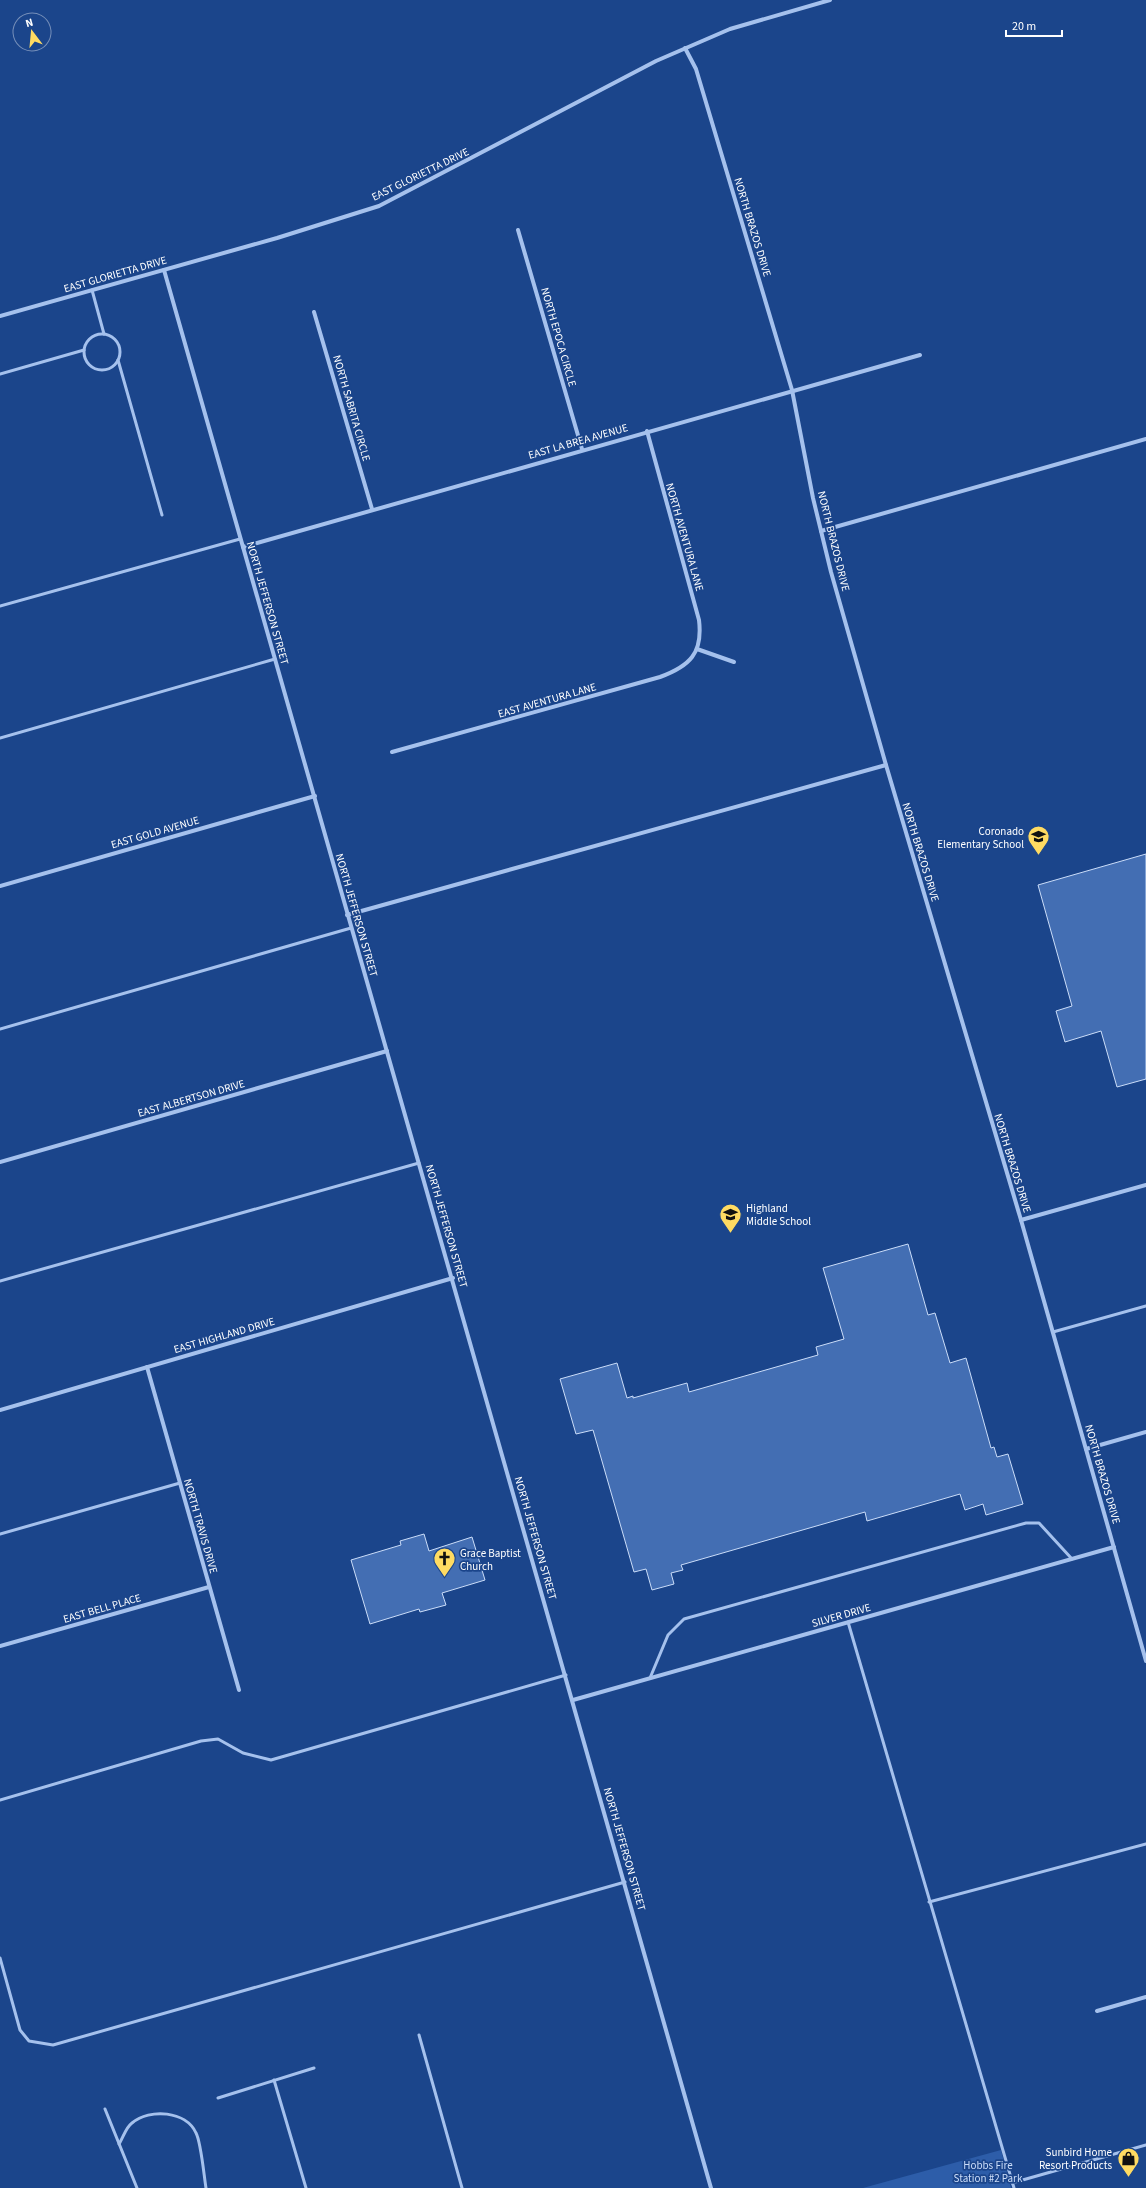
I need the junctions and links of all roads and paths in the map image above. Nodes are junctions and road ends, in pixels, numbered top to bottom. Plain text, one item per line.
1 (830, 0) edge
2 (685, 48) junction
3 (518, 230) dead end
4 (164, 270) junction
5 (92, 290) junction
6 (314, 312) dead end
7 (0, 316) edge
8 (104, 334) junction
9 (84, 350) junction
10 (920, 355) dead end
11 (118, 360) junction
12 (0, 374) edge
13 (792, 390) junction
14 (647, 431) junction
15 (1146, 439) edge
16 (582, 450) junction
17 (372, 509) junction
18 (162, 515) dead end
19 (821, 531) junction
20 (240, 539) junction
21 (243, 547) junction
22 (0, 606) edge
23 (697, 649) junction
24 (275, 660) junction
25 (734, 662) dead end
26 (0, 738) edge
27 (392, 752) dead end
28 (886, 765) junction
29 (315, 796) junction
30 (0, 886) edge
31 (347, 915) junction
32 (351, 928) junction
33 (0, 1029) edge
34 (387, 1051) junction
35 (0, 1162) edge
36 (419, 1163) junction
37 (1146, 1185) edge
38 (1021, 1220) junction
39 (453, 1278) junction
40 (0, 1281) edge
41 (1146, 1306) edge
42 (1053, 1332) junction
43 (147, 1367) junction
44 (0, 1410) edge
45 (1146, 1432) edge
46 (1086, 1449) junction
47 (180, 1483) junction
48 (0, 1534) edge
49 (1114, 1547) junction
50 (1072, 1559) junction
51 (209, 1587) junction
52 (848, 1622) junction
53 (0, 1646) edge
54 (1146, 1661) edge
55 (566, 1675) junction
56 (650, 1678) junction
57 (239, 1690) dead end
58 (573, 1700) junction
59 (0, 1800) edge
60 (1146, 1844) edge
61 (625, 1882) junction
62 (929, 1902) junction
63 (0, 1958) edge
64 (1146, 1997) edge
65 (1097, 2011) dead end
66 (419, 2035) dead end
67 (314, 2068) dead end
68 (274, 2080) junction
69 (218, 2098) dead end
70 (105, 2109) dead end
71 (119, 2144) junction
72 (1146, 2145) edge
73 (1012, 2183) junction
74 (137, 2188) edge
75 (206, 2188) edge
76 (306, 2188) edge
77 (462, 2188) edge
78 (712, 2188) edge
79 (1014, 2188) edge

1 - 2 street, EAST GLORIETTA DRIVE
2 - 4 street, EAST GLORIETTA DRIVE
2 - 13 street, NORTH BRAZOS DRIVE
3 - 16 street, NORTH EPOCA CIRCLE
4 - 5 street, EAST GLORIETTA DRIVE
4 - 20 street, NORTH JEFFERSON STREET
5 - 7 street, EAST GLORIETTA DRIVE
5 - 8 lane
6 - 17 street, NORTH SABRITA CIRCLE
8 - 9 lane
8 - 11 lane
9 - 11 lane
9 - 12 lane
10 - 13 street, EAST LA BREA AVENUE
11 - 18 lane
13 - 14 street, EAST LA BREA AVENUE
13 - 19 street, NORTH BRAZOS DRIVE
14 - 16 street, EAST LA BREA AVENUE
14 - 23 street, NORTH AVENTURA LANE
15 - 19 street
16 - 17 street, EAST LA BREA AVENUE
17 - 21 street, EAST LA BREA AVENUE
19 - 28 street, NORTH BRAZOS DRIVE
20 - 21 street, NORTH JEFFERSON STREET
20 - 22 lane
21 - 24 street, NORTH JEFFERSON STREET
23 - 25 street
23 - 27 street, EAST AVENTURA LANE
24 - 26 lane
24 - 29 street, NORTH JEFFERSON STREET
28 - 31 street
28 - 38 street, NORTH BRAZOS DRIVE
29 - 30 street, EAST GOLD AVENUE
29 - 31 street, NORTH JEFFERSON STREET
31 - 32 street, NORTH JEFFERSON STREET
32 - 33 lane
32 - 34 street, NORTH JEFFERSON STREET
34 - 35 street, EAST ALBERTSON DRIVE
34 - 36 street, NORTH JEFFERSON STREET
36 - 39 street, NORTH JEFFERSON STREET
36 - 40 lane
37 - 38 street
38 - 42 street, NORTH BRAZOS DRIVE
39 - 43 street, EAST HIGHLAND DRIVE
39 - 55 street, NORTH JEFFERSON STREET
41 - 42 lane
42 - 46 street, NORTH BRAZOS DRIVE
43 - 44 street, EAST HIGHLAND DRIVE
43 - 47 street, NORTH TRAVIS DRIVE
45 - 46 street
46 - 49 street, NORTH BRAZOS DRIVE
47 - 48 lane
47 - 51 street, NORTH TRAVIS DRIVE
49 - 50 street, SILVER DRIVE
49 - 54 street, NORTH BRAZOS DRIVE
50 - 52 street, SILVER DRIVE
50 - 56 lane
51 - 53 street, EAST BELL PLACE
51 - 57 street, NORTH TRAVIS DRIVE
52 - 56 street, SILVER DRIVE
52 - 62 lane
55 - 58 street, NORTH JEFFERSON STREET
55 - 59 lane
56 - 58 street, SILVER DRIVE
58 - 61 street, NORTH JEFFERSON STREET
60 - 62 lane
61 - 63 lane
61 - 78 street, NORTH JEFFERSON STREET
62 - 73 lane
64 - 65 street
66 - 77 lane
67 - 68 lane
68 - 69 lane
68 - 76 lane
70 - 71 lane
71 - 74 lane
71 - 75 lane
72 - 73 lane
73 - 79 lane

